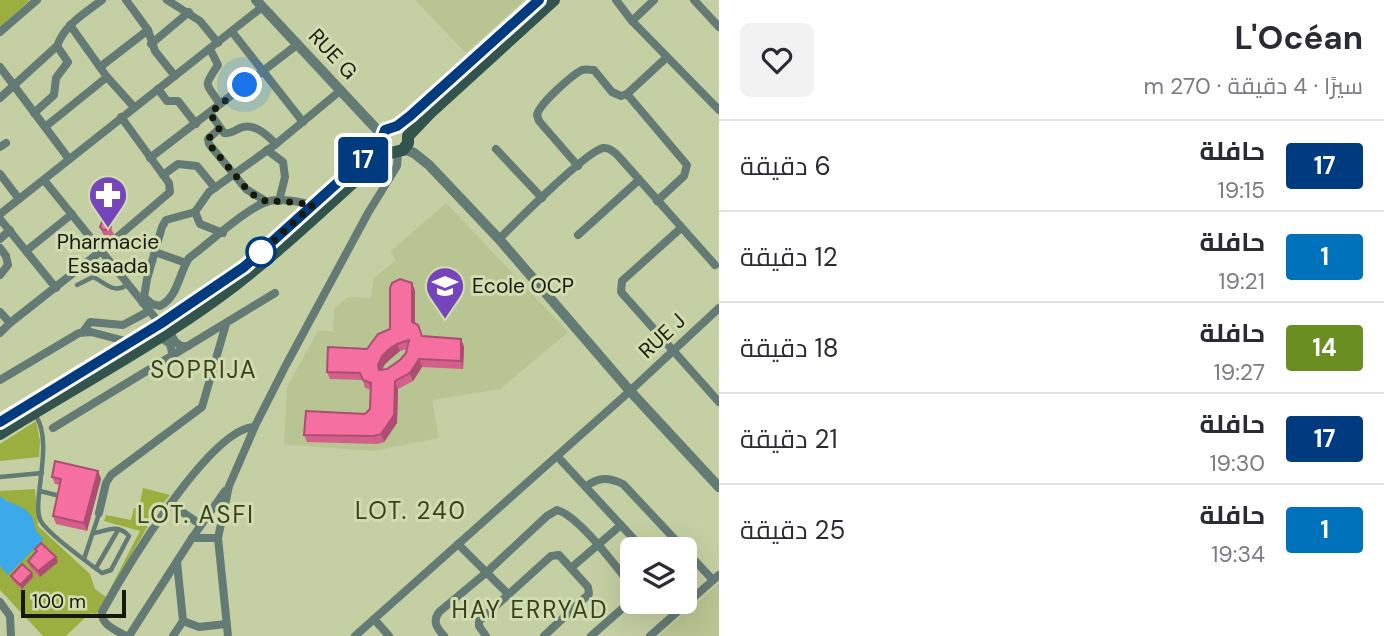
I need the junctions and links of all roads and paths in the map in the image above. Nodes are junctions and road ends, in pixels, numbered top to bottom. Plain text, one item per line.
1 (37, 0) edge
2 (102, 0) edge
3 (126, 0) edge
4 (167, 0) edge
5 (539, 0) edge
6 (554, 0) edge
7 (615, 0) edge
8 (654, 0) edge
9 (694, 0) edge
10 (259, 4) edge
11 (189, 12) junction
12 (632, 22) junction
13 (70, 25) junction
14 (719, 27) edge
15 (148, 30) junction
16 (0, 33) edge
17 (233, 33) junction
18 (218, 43) junction
19 (151, 44) junction
20 (298, 44) junction
21 (58, 46) junction
22 (210, 48) junction
23 (667, 57) junction
24 (0, 67) edge
25 (100, 67) junction
26 (262, 71) junction
27 (175, 75) junction
28 (107, 77) junction
29 (14, 86) junction
30 (158, 89) junction
31 (341, 90) junction
32 (627, 94) junction
33 (0, 98) edge
34 (220, 104) junction
35 (134, 107) junction
36 (719, 110) edge
37 (34, 113) junction
38 (210, 113) junction
39 (121, 117) junction
40 (303, 122) junction
41 (196, 124) junction
42 (45, 127) junction
43 (219, 129) junction
44 (276, 144) junction
45 (393, 144) junction
46 (496, 149) dead end
47 (267, 150) junction
48 (150, 158) junction
49 (69, 159) junction
50 (578, 166) junction
51 (0, 174) edge
52 (163, 175) junction
53 (234, 175) junction
54 (44, 180) junction
55 (639, 180) junction
56 (215, 188) junction
57 (542, 198) junction
58 (19, 199) junction
59 (279, 201) junction
60 (657, 201) junction
61 (267, 202) junction
62 (313, 205) junction
63 (195, 212) junction
64 (0, 214) edge
65 (72, 214) junction
66 (0, 219) edge
67 (681, 228) junction
68 (10, 230) junction
69 (223, 233) junction
70 (578, 236) dead end
71 (0, 239) edge
72 (499, 239) junction
73 (0, 248) edge
74 (26, 251) junction
75 (101, 251) junction
76 (155, 252) junction
77 (186, 263) junction
78 (715, 265) dead end
79 (0, 275) edge
80 (77, 285) dead end
81 (129, 285) junction
82 (56, 288) junction
83 (275, 293) dead end
84 (145, 304) junction
85 (719, 308) edge
86 (0, 312) edge
87 (10, 323) junction
88 (226, 324) junction
89 (164, 331) junction
90 (83, 332) junction
91 (0, 333) edge
92 (129, 342) junction
93 (188, 346) junction
94 (674, 349) junction
95 (173, 356) junction
96 (0, 380) edge
97 (630, 391) junction
98 (719, 401) edge
99 (34, 413) junction
100 (0, 422) edge
101 (254, 427) junction
102 (53, 428) joint
103 (0, 434) edge
104 (43, 434) junction
105 (557, 456) junction
106 (42, 473) junction
107 (0, 477) edge
108 (229, 486) junction
109 (586, 486) junction
110 (719, 488) edge
111 (40, 491) junction
112 (60, 496) edge
113 (171, 504) junction
114 (99, 513) joint
115 (201, 525) junction
116 (621, 525) junction
117 (118, 530) junction
118 (94, 533) junction
119 (632, 537) edge
120 (192, 538) junction
121 (218, 538) junction
122 (458, 544) junction
123 (598, 545) junction
124 (84, 559) junction
125 (177, 562) junction
126 (96, 568) junction
127 (571, 568) junction
128 (486, 572) junction
129 (620, 572) edge
130 (716, 577) edge
131 (508, 594) junction
132 (697, 594) edge
133 (0, 602) edge
134 (620, 611) edge
135 (675, 614) edge
136 (374, 619) junction
137 (183, 621) junction
138 (226, 624) junction
139 (200, 631) edge
140 (551, 634) edge
141 (11, 636) edge
142 (128, 636) edge
143 (173, 636) edge
144 (228, 636) edge
145 (355, 636) edge
146 (389, 636) edge
147 (444, 636) edge
148 (486, 636) edge
149 (591, 636) edge
150 (650, 636) edge

1 - 16 street
2 - 13 street
3 - 15 street
4 - 11 street
5 - 45 main road
6 - 45 main road
7 - 12 street
8 - 12 street
9 - 14 street
10 - 17 street
10 - 20 street, RUE G
11 - 18 street
11 - 19 street
12 - 23 street
13 - 21 street
13 - 25 street
15 - 19 street
15 - 25 street
17 - 18 street
17 - 26 street
18 - 22 street
19 - 27 street
20 - 26 street
20 - 31 street, RUE G
21 - 29 street
21 - 37 street
22 - 27 street
22 - 34 street
23 - 32 street
23 - 36 street
24 - 29 street
25 - 28 street
26 - 34 street
26 - 40 street
27 - 30 street
28 - 35 street
28 - 42 street
29 - 33 street
29 - 37 street
30 - 35 street
30 - 41 street
31 - 40 street
31 - 45 street, RUE G
32 - 50 street
32 - 60 street
34 - 38 street
35 - 39 street
37 - 42 street
38 - 41 street
38 - 43 street
39 - 48 street
39 - 49 street
40 - 44 street
41 - 48 street
42 - 49 street
43 - 44 street
43 - 53 street
44 - 47 street
45 - 62 main road
45 - 72 street, RUE G
45 - 89 main road
45 - 101 street
46 - 57 street
47 - 53 street
47 - 59 street
48 - 52 street
49 - 54 street
50 - 55 street
50 - 57 street
51 - 58 street
52 - 56 street
52 - 75 street
53 - 56 street
53 - 61 street
54 - 58 street
54 - 65 street
55 - 60 street
55 - 70 street
56 - 63 street
57 - 72 street
58 - 64 street
59 - 61 street
59 - 62 street
60 - 67 street
61 - 69 street
62 - 89 main road
63 - 69 street
63 - 76 street
65 - 74 street
65 - 75 street
66 - 68 street
67 - 78 street
67 - 94 street
68 - 71 street
68 - 74 street
69 - 77 street
72 - 97 street, RUE G
73 - 79 street
74 - 82 street
75 - 81 street
75 - 82 street
76 - 77 street
76 - 84 street
77 - 84 street
80 - 81 lane
81 - 84 street
82 - 87 street
83 - 88 street
84 - 89 street
84 - 90 street
85 - 94 street, RUE J
86 - 87 street
87 - 91 street
88 - 93 street
88 - 114 street
89 - 92 main road
89 - 93 street
89 - 95 street
89 - 99 main road
90 - 92 street
90 - 96 street
92 - 100 main road
93 - 95 street
94 - 97 street, RUE J
94 - 98 street
95 - 102 street
97 - 105 street, RUE J
97 - 110 street, RUE G
99 - 103 main road
99 - 104 lane
101 - 108 street
101 - 113 street
102 - 104 lane
104 - 106 lane
105 - 109 street
105 - 122 street, RUE J
106 - 107 lane
106 - 111 lane
108 - 115 street
108 - 121 street
109 - 116 street
109 - 130 street
111 - 112 lane
111 - 124 lane
113 - 115 street
113 - 142 street
114 - 118 lane
115 - 120 street
116 - 119 street
116 - 123 street
117 - 118 lane
117 - 126 lane
117 - 126 lane
118 - 124 lane
120 - 121 street
120 - 125 street
121 - 138 street
122 - 128 street
122 - 136 street, RUE J
123 - 127 street
123 - 128 street
123 - 129 street
124 - 126 lane
125 - 137 street
125 - 142 street
127 - 131 street
127 - 140 street
128 - 131 street
128 - 147 street
130 - 132 street
131 - 148 street
133 - 141 street
134 - 149 street
135 - 150 street
136 - 145 street, RUE J
136 - 146 street
137 - 139 street
137 - 143 street
138 - 139 street
138 - 144 street

